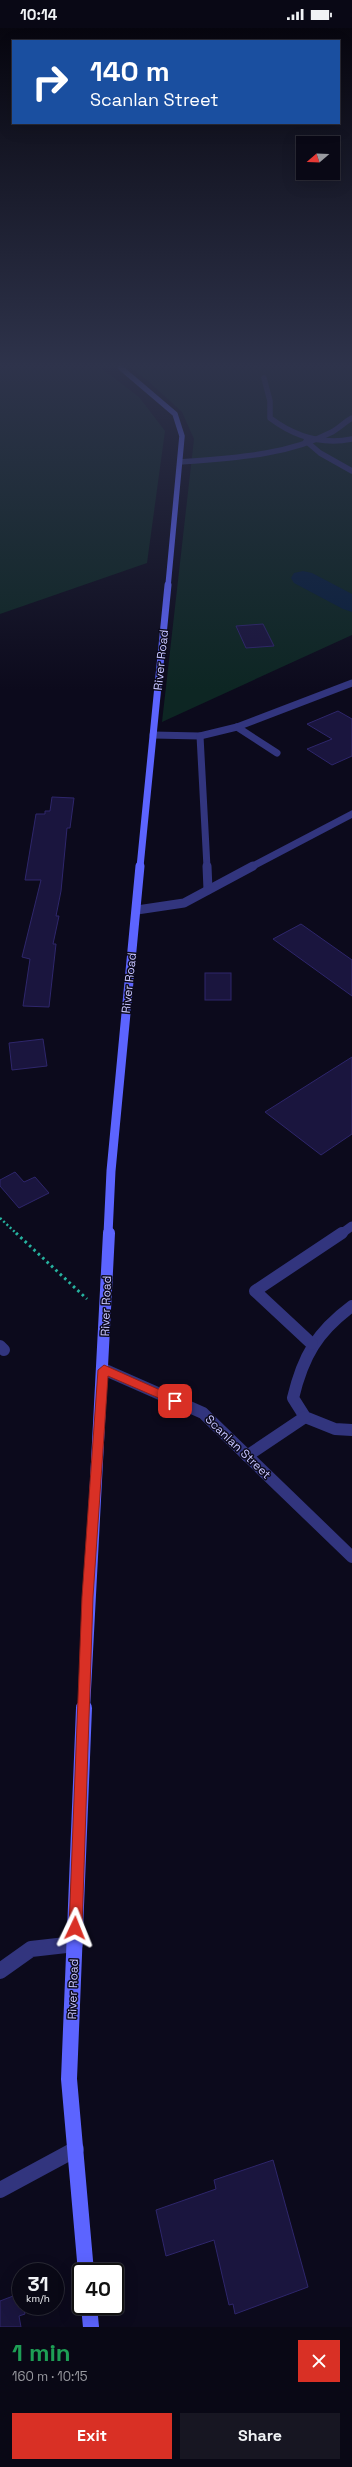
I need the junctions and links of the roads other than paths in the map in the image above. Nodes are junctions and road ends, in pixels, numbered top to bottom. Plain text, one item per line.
1 (179, 475) edge
2 (352, 683) edge
3 (237, 728) junction
4 (153, 735) junction
5 (200, 736) junction
6 (277, 753) dead end
7 (352, 814) edge
8 (208, 890) junction
9 (136, 910) junction
10 (352, 1226) edge
11 (352, 1306) edge
12 (312, 1344) junction
13 (104, 1370) junction
14 (305, 1417) junction
15 (352, 1430) edge
16 (247, 1456) junction
17 (352, 1557) edge
18 (75, 1944) junction
19 (0, 1971) edge
20 (76, 2149) junction
21 (0, 2190) edge
22 (85, 2263) edge
23 (90, 2315) edge
24 (91, 2327) edge

1 - 4 street, River Road
2 - 3 street
3 - 5 street
3 - 6 street
4 - 5 street
4 - 9 street, River Road
5 - 8 street
7 - 8 street
8 - 9 street
9 - 13 street, River Road
10 - 12 street
11 - 12 street
12 - 14 street
13 - 16 street, Scanlan Street
13 - 18 street, River Road
14 - 15 street
14 - 16 street
16 - 17 street, Scanlan Street
18 - 19 street
18 - 20 street, River Road
20 - 21 street
20 - 22 street, River Road
23 - 24 street

